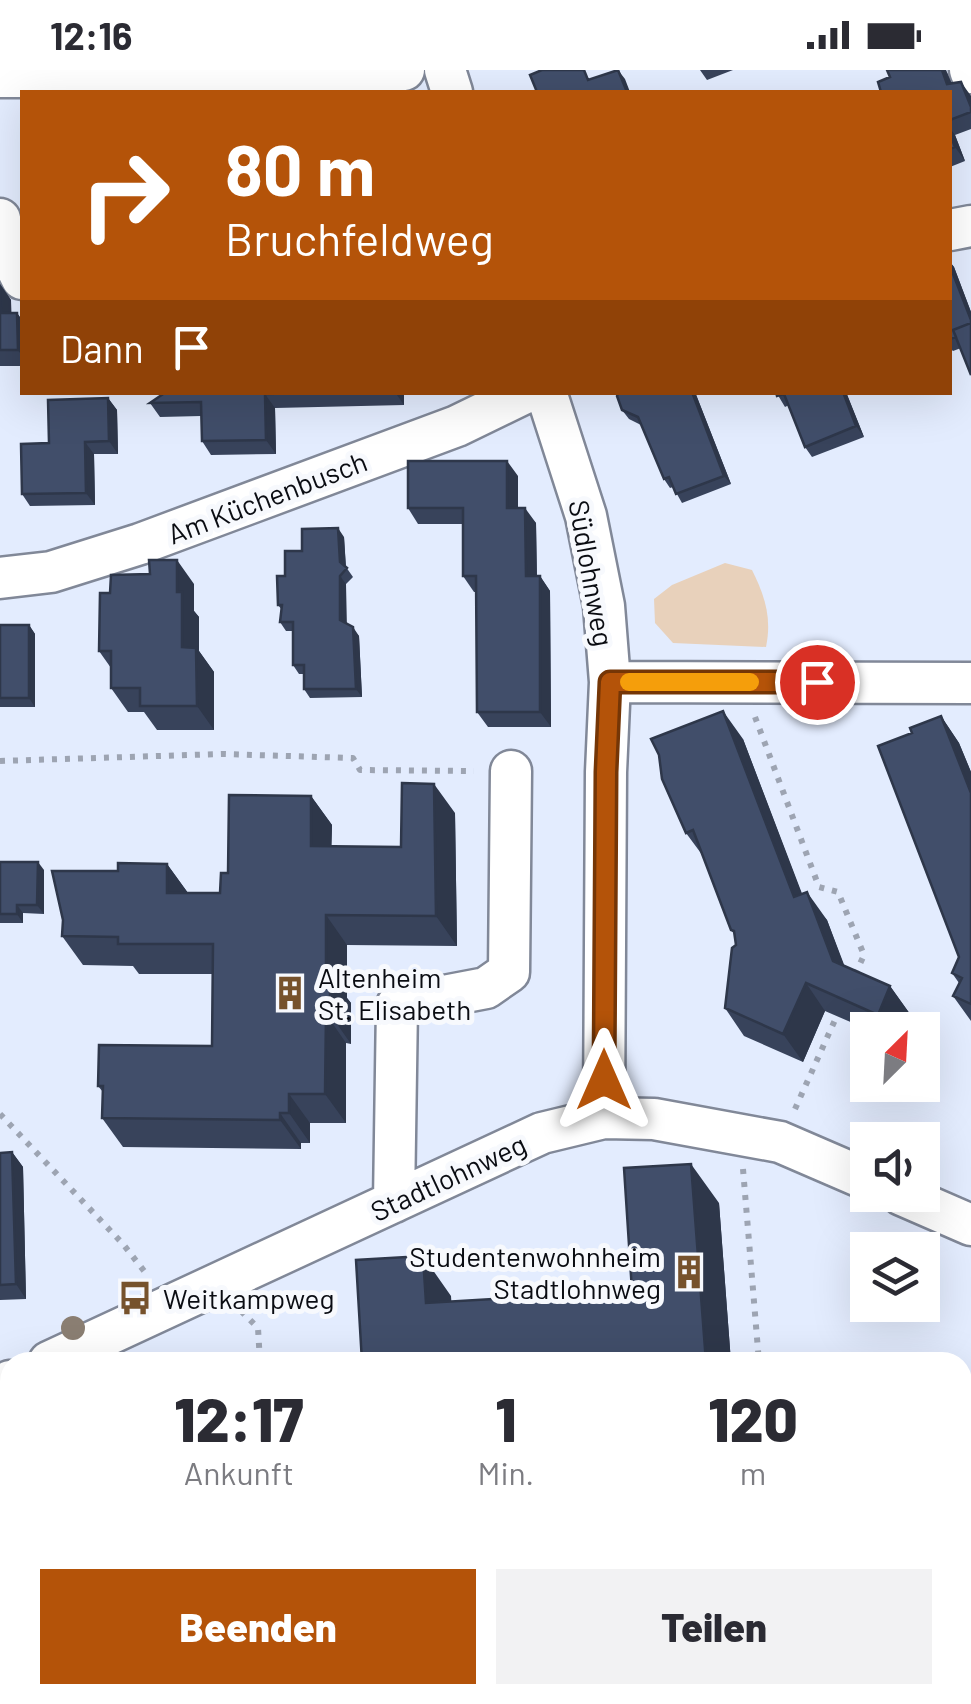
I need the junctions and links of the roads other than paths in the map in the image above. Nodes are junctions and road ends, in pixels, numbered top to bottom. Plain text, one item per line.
1 (404, 70) edge
2 (0, 77) edge
3 (212, 88) edge
4 (0, 219) edge
5 (20, 276) edge
6 (522, 395) edge
7 (547, 395) edge
8 (0, 578) edge
9 (610, 682) junction
10 (971, 683) edge
11 (510, 771) road end
12 (604, 1118) junction
13 (850, 1172) edge
14 (394, 1202) junction
15 (940, 1212) edge
16 (971, 1225) edge
17 (70, 1352) edge

1 - 3 street
2 - 3 street
4 - 5 street
6 - 8 street, Am Küchenbusch
7 - 9 street, Südlohnweg
9 - 10 street
9 - 12 street, Südlohnweg
11 - 14 street
12 - 13 street, Stadtlohnweg
12 - 14 street, Stadtlohnweg
14 - 17 street, Stadtlohnweg
15 - 16 street

